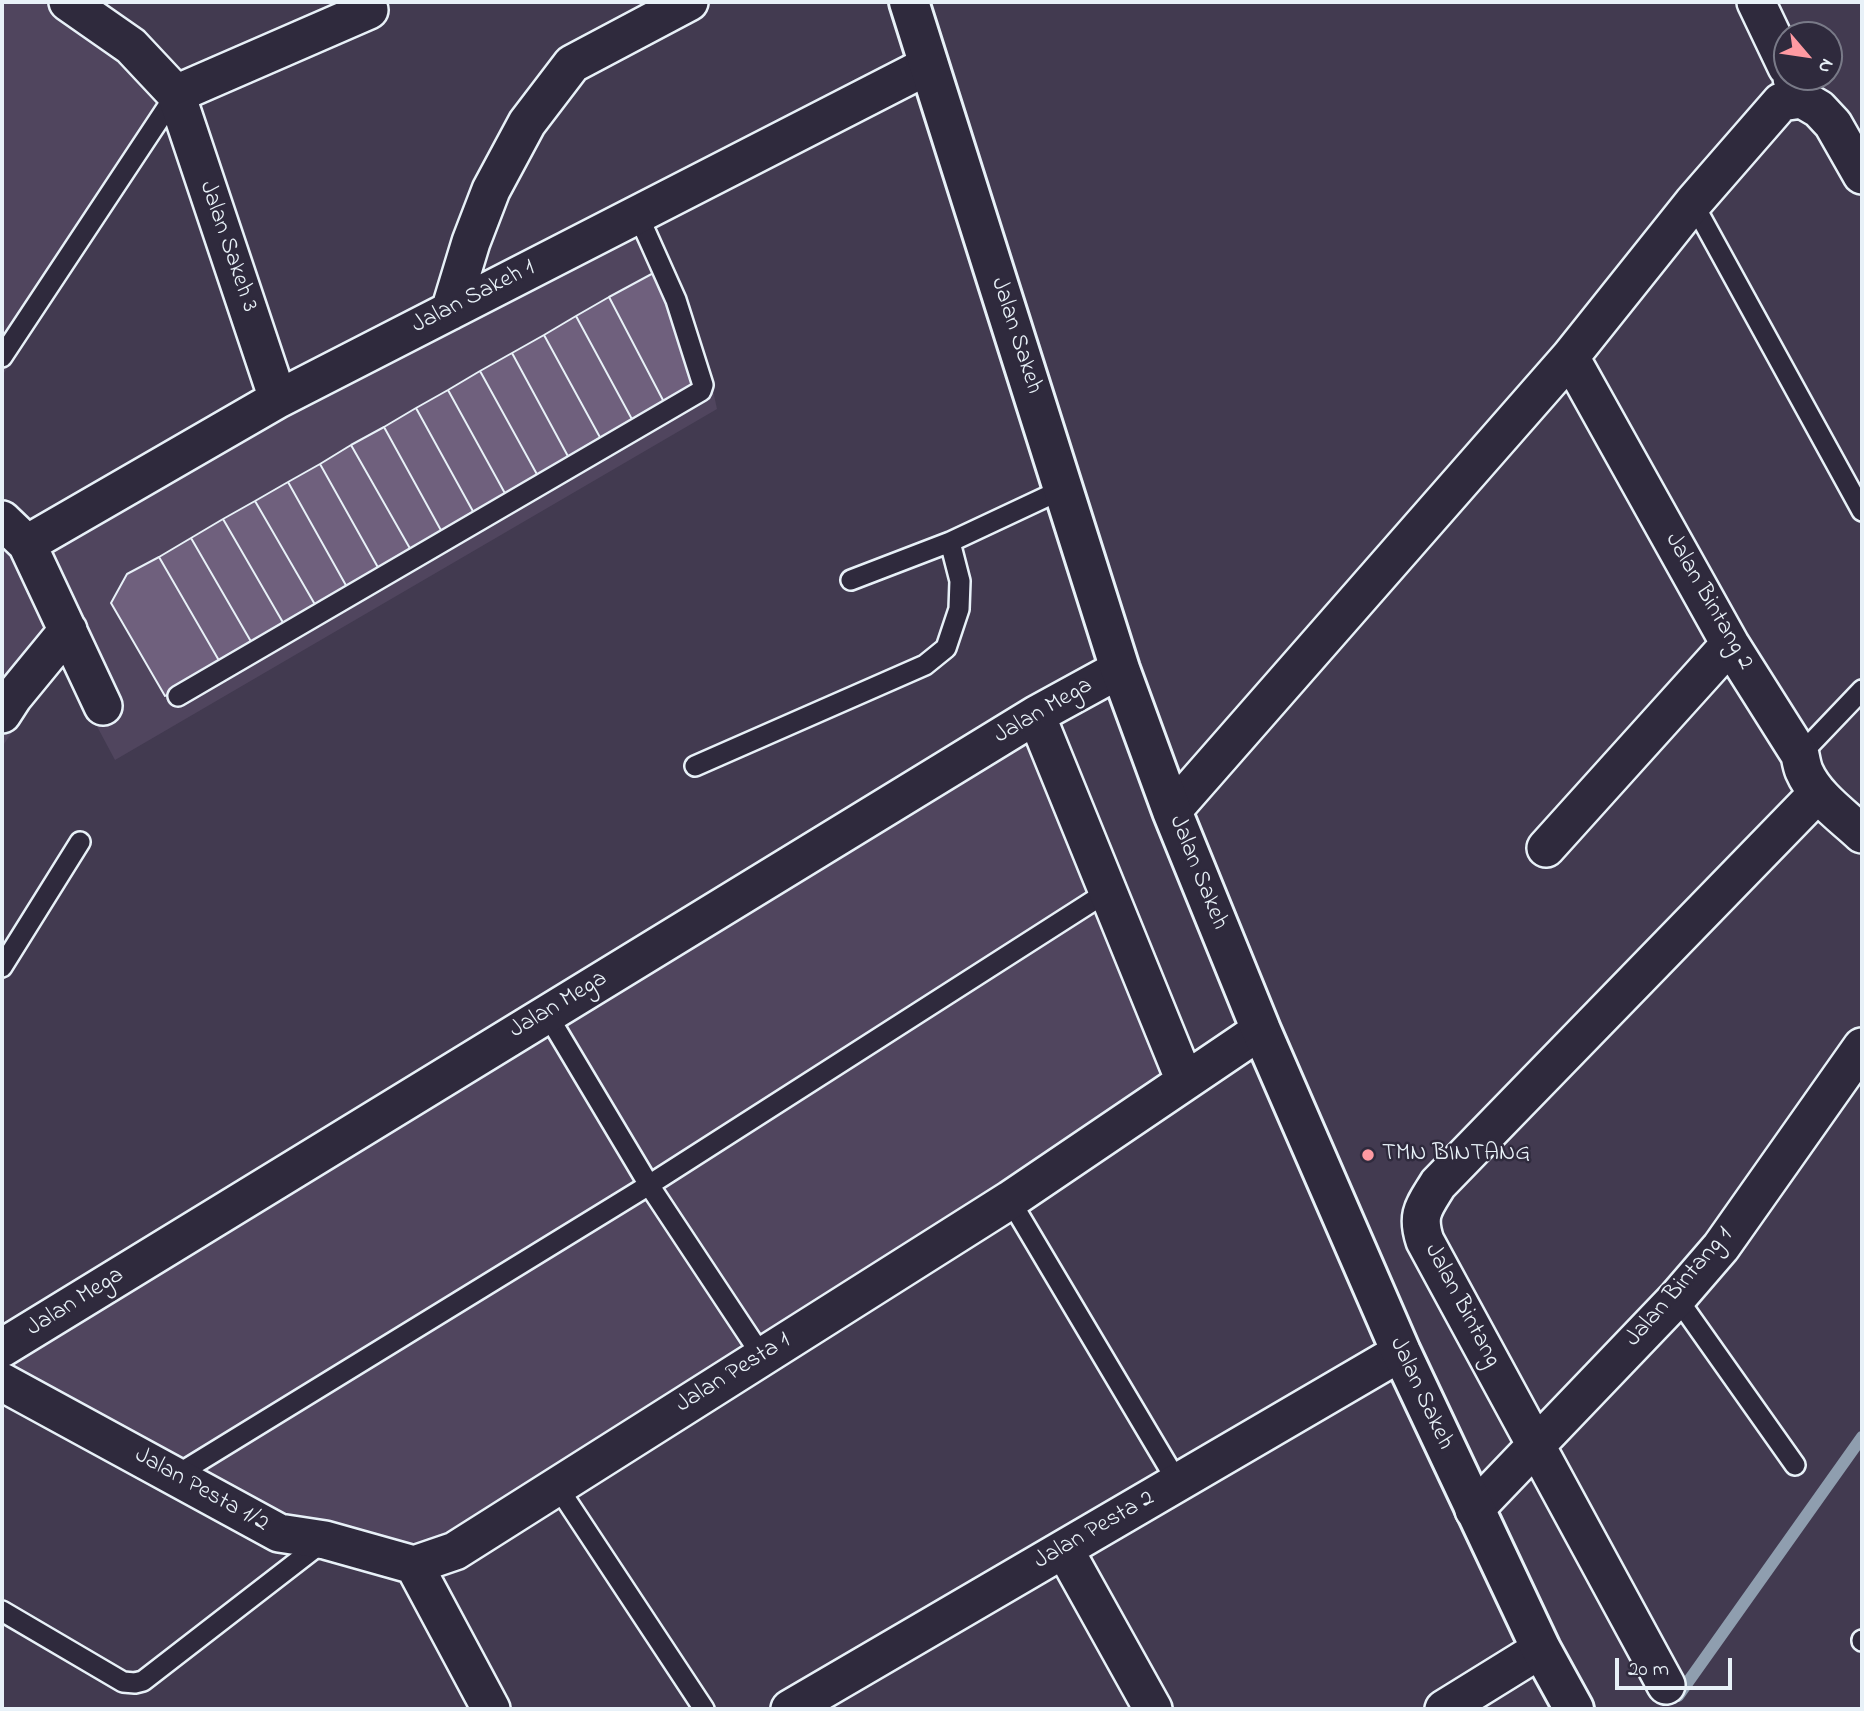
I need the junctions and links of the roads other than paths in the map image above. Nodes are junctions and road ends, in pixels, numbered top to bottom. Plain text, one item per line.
1 (68, 2) edge
2 (689, 2) edge
3 (909, 2) edge
4 (1756, 2) edge
5 (369, 10) dead end
6 (1773, 37) edge
7 (929, 65) junction
8 (1788, 91) edge
9 (1803, 91) edge
10 (176, 94) junction
11 (1862, 175) edge
12 (1693, 203) junction
13 (638, 215) junction
14 (450, 311) junction
15 (2, 357) edge
16 (1570, 357) junction
17 (278, 400) junction
18 (1063, 489) junction
19 (1862, 511) edge
20 (14, 532) edge
21 (950, 542) junction
22 (851, 580) dead end
23 (68, 630) junction
24 (1730, 644) junction
25 (1120, 669) junction
26 (1862, 690) edge
27 (178, 696) dead end
28 (103, 706) dead end
29 (2, 714) edge
30 (1036, 715) junction
31 (1800, 755) junction
32 (695, 766) dead end
33 (1818, 793) junction
34 (1172, 811) junction
35 (1862, 834) edge
36 (80, 842) dead end
37 (1546, 848) dead end
38 (1107, 892) junction
39 (2, 967) edge
40 (547, 1014) junction
41 (1261, 1030) junction
42 (1862, 1046) edge
43 (1185, 1080) junction
44 (649, 1185) junction
45 (1010, 1200) junction
46 (1677, 1298) junction
47 (2, 1348) edge
48 (1401, 1352) junction
49 (762, 1356) junction
50 (2, 1382) edge
51 (1536, 1444) junction
52 (1795, 1465) dead end
53 (175, 1476) junction
54 (1178, 1483) junction
55 (557, 1486) junction
56 (1474, 1510) junction
57 (325, 1540) junction
58 (1064, 1549) junction
59 (414, 1565) junction
60 (2, 1611) edge
61 (1541, 1650) junction
62 (1666, 1685) dead end
63 (491, 1709) edge
64 (704, 1709) edge
65 (790, 1709) edge
66 (1153, 1709) edge
67 (1444, 1709) edge
68 (1574, 1709) edge

1 - 10 street, Jalan Sakeh 3
2 - 14 street
3 - 7 street, Jalan Sakeh
4 - 6 street
5 - 10 street
7 - 13 street, Jalan Sakeh 1
7 - 18 street, Jalan Sakeh
8 - 12 street
9 - 11 street
10 - 15 lane
10 - 17 street, Jalan Sakeh 3
12 - 16 street
12 - 19 lane
13 - 14 street, Jalan Sakeh 1
13 - 27 lane
14 - 17 street, Jalan Sakeh 1
16 - 24 street, Jalan Bintang 2
16 - 34 street
17 - 20 street, Jalan Sakeh 1
18 - 21 lane
18 - 25 street, Jalan Sakeh
20 - 23 street, Jalan Sakeh 1
21 - 22 lane
21 - 32 lane
23 - 28 street, Jalan Sakeh 1
23 - 29 street
24 - 31 street, Jalan Bintang 2
24 - 37 street
25 - 30 street, Jalan Mega
25 - 34 street, Jalan Sakeh
26 - 31 lane
30 - 38 street
30 - 40 street, Jalan Mega
31 - 33 street, Jalan Bintang 2
33 - 35 street, Jalan Bintang 2
33 - 51 street, Jalan Bintang
34 - 41 street, Jalan Sakeh
36 - 39 lane
38 - 43 street
38 - 44 lane
40 - 44 lane
40 - 47 street, Jalan Mega
41 - 43 street, Jalan Pesta 1
41 - 48 street, Jalan Sakeh
42 - 46 street, Jalan Bintang 1
43 - 45 street, Jalan Pesta 1
44 - 49 lane
44 - 53 lane
45 - 49 street, Jalan Pesta 1
45 - 54 lane
46 - 51 street, Jalan Bintang 1
46 - 52 lane
48 - 54 street, Jalan Pesta 2
48 - 56 street, Jalan Sakeh
49 - 55 street, Jalan Pesta 1
50 - 53 street, Jalan Pesta 1/2
51 - 56 street, Jalan Bintang 1
51 - 62 street, Jalan Bintang
53 - 57 street, Jalan Pesta 1/2
54 - 58 street, Jalan Pesta 2
55 - 59 street, Jalan Pesta 1
55 - 64 lane
56 - 61 street, Jalan Sakeh
57 - 59 street, Jalan Pesta 1/2
57 - 60 lane
58 - 65 street, Jalan Pesta 2
58 - 66 street
59 - 63 street
61 - 67 street
61 - 68 street, Jalan Sakeh

